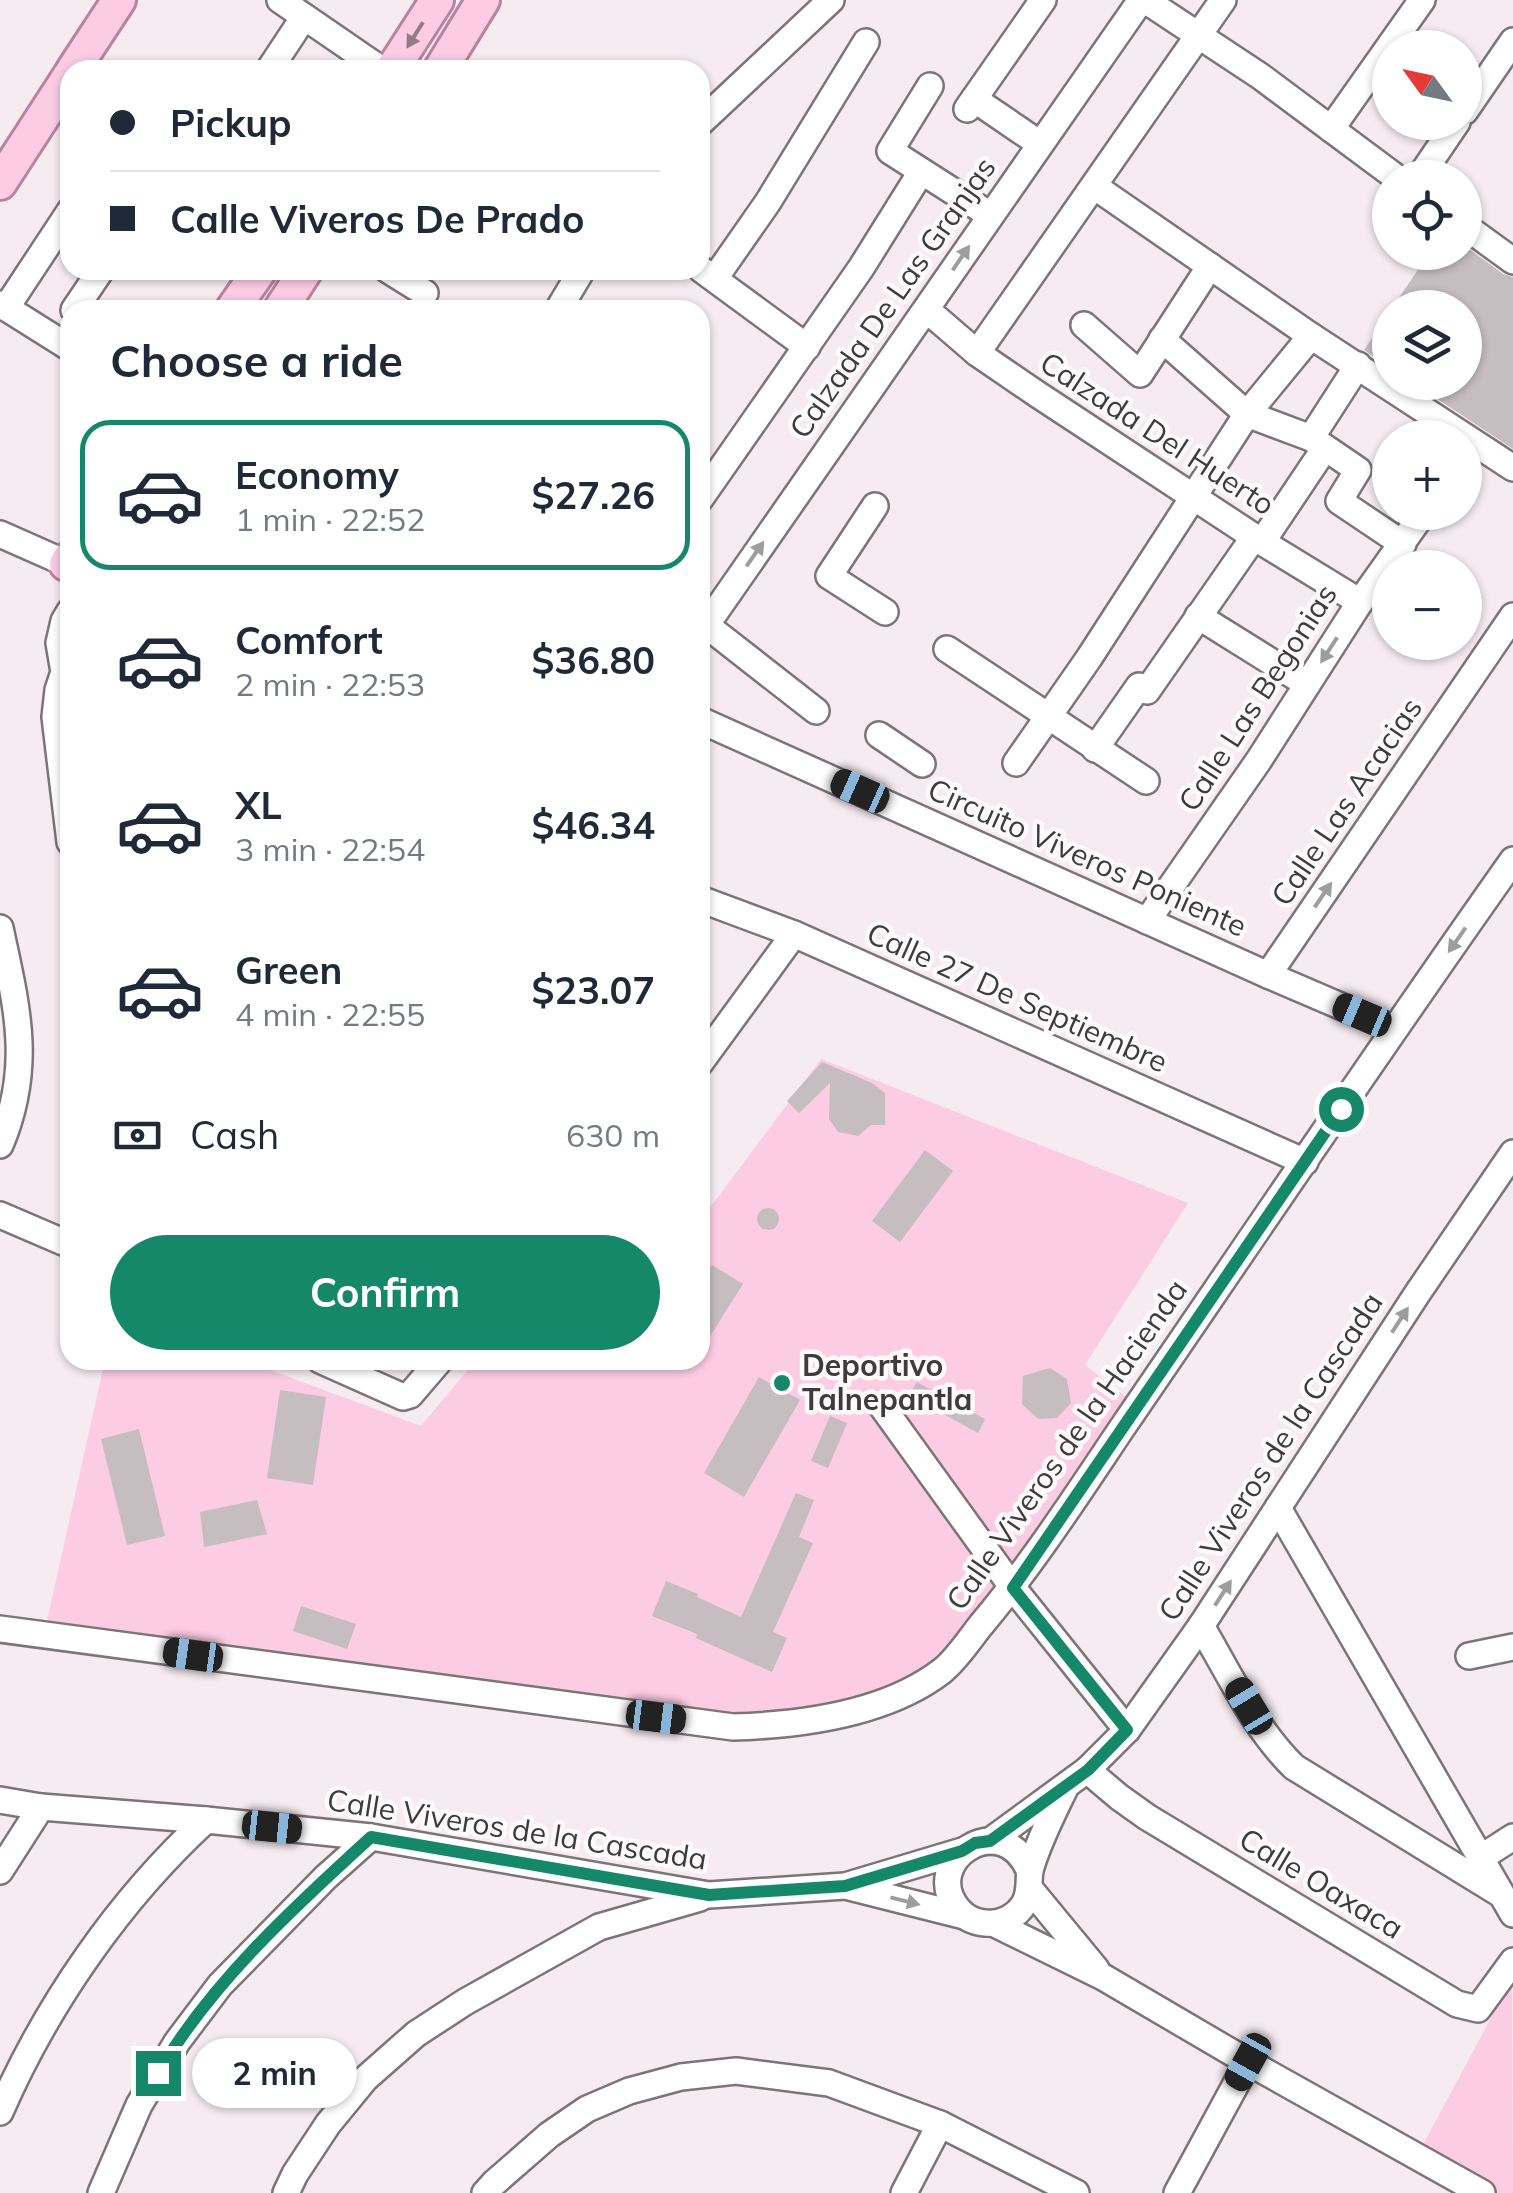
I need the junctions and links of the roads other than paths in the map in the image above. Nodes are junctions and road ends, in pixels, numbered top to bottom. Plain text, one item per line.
1 (119, 0) edge
2 (280, 0) edge
3 (437, 0) edge
4 (483, 0) edge
5 (831, 0) edge
6 (1043, 0) edge
7 (1143, 0) edge
8 (1223, 0) edge
9 (1422, 0) edge
10 (304, 17) junction
11 (1404, 30) edge
12 (1198, 36) junction
13 (1513, 41) edge
14 (866, 42) dead end
15 (80, 60) edge
16 (276, 60) edge
17 (367, 60) edge
18 (398, 60) edge
19 (446, 60) edge
20 (1372, 78) edge
21 (930, 86) dead end
22 (1482, 86) edge
23 (60, 91) edge
24 (710, 114) edge
25 (1331, 129) junction
26 (1040, 144) junction
27 (1373, 160) edge
28 (921, 172) junction
29 (0, 183) edge
30 (1094, 186) junction
31 (990, 216) junction
32 (60, 226) edge
33 (1482, 238) edge
34 (1513, 261) edge
35 (1210, 266) junction
36 (710, 270) edge
37 (710, 275) edge
38 (403, 280) edge
39 (425, 294) dead end
40 (3, 306) edge
41 (927, 310) junction
42 (1084, 325) dead end
43 (1311, 336) junction
44 (1162, 339) junction
45 (60, 341) edge
46 (807, 347) junction
47 (977, 353) junction
48 (1358, 366) junction
49 (1247, 414) junction
50 (1431, 420) edge
51 (1318, 443) junction
52 (1482, 454) edge
53 (1513, 468) edge
54 (710, 480) edge
55 (1194, 498) junction
56 (875, 506) dead end
57 (1412, 530) edge
58 (0, 534) edge
59 (1258, 540) junction
60 (1402, 544) junction
61 (60, 558) edge
62 (1360, 602) junction
63 (885, 612) dead end
64 (1198, 616) junction
65 (1513, 616) edge
66 (710, 620) edge
67 (710, 635) edge
68 (947, 650) dead end
69 (1307, 684) junction
70 (60, 686) edge
71 (816, 711) dead end
72 (1047, 718) junction
73 (710, 724) edge
74 (879, 735) dead end
75 (60, 753) edge
76 (1103, 754) junction
77 (1016, 762) dead end
78 (922, 764) dead end
79 (1146, 782) dead end
80 (1513, 860) edge
81 (710, 903) edge
82 (1147, 921) junction
83 (0, 928) edge
84 (794, 934) junction
85 (1268, 975) junction
86 (9, 1008) edge
87 (1394, 1028) junction
88 (710, 1049) edge
89 (0, 1145) edge
90 (1513, 1152) edge
91 (1305, 1162) junction
92 (0, 1215) edge
93 (60, 1241) edge
94 (342, 1370) edge
95 (431, 1370) edge
96 (881, 1406) dead end
97 (1278, 1508) junction
98 (1013, 1588) junction
99 (1201, 1626) junction
100 (0, 1629) edge
101 (1513, 1647) edge
102 (1469, 1656) dead end
103 (1127, 1730) junction
104 (1078, 1777) junction
105 (0, 1800) edge
106 (41, 1807) junction
107 (206, 1820) junction
108 (371, 1837) junction
109 (1513, 1837) edge
110 (990, 1841) junction
111 (962, 1851) junction
112 (1482, 1857) junction
113 (0, 1870) edge
114 (1030, 1880) junction
115 (845, 1886) junction
116 (709, 1895) junction
117 (1507, 1904) edge
118 (964, 1916) junction
119 (995, 1924) junction
120 (1513, 1961) edge
121 (1103, 1977) junction
122 (1248, 2062) junction
123 (0, 2112) edge
124 (940, 2124) junction
125 (100, 2193) edge
126 (286, 2193) edge
127 (486, 2193) edge
128 (904, 2193) edge
129 (1076, 2193) edge
130 (1177, 2193) edge
131 (1482, 2193) edge

1 - 15 main road
2 - 10 street
3 -> 18 main road
4 - 19 main road
5 - 24 street
6 - 26 street
7 - 12 street
7 - 26 street, Calzada De Las Granjas
8 - 12 street
9 - 11 street
10 - 16 street
10 - 17 street
12 - 25 street
12 - 30 street
13 - 22 street
14 - 36 street
20 - 25 street
21 - 28 street
23 - 29 main road
25 - 27 street
26 - 31 street, Calzada De Las Granjas
28 - 31 street
28 - 46 street
30 - 35 street
30 - 47 street
41 -> 31 street, Calzada De Las Granjas
32 - 40 street
33 - 34 street
35 - 43 street
35 - 44 street
37 - 46 street
38 - 39 street
40 - 45 street
41 - 47 street, Calzada Del Huerto
66 -> 41 street, Calzada De Las Granjas
42 - 44 street
43 - 48 street
43 - 49 street
44 - 49 street
46 - 54 street
47 - 55 street, Calzada Del Huerto
48 - 50 street
48 - 51 street
49 - 51 street
49 - 55 street
51 - 59 street
51 - 60 street
52 - 53 street
55 - 59 street, Calzada Del Huerto
55 - 72 street
56 - 63 street
57 - 60 street, Calle Las Begonias
58 - 61 street
59 - 62 street, Calzada Del Huerto
59 - 64 street
60 - 62 street, Calle Las Begonias
62 -> 69 street, Calle Las Begonias
64 - 69 street
64 - 76 street
85 -> 65 street, Calle Las Acacias
67 - 71 street
68 - 72 street
69 - 82 street, Calle Las Begonias
70 - 75 street
72 - 76 street
72 - 77 street
73 - 82 street, Circuito Viveros Poniente
74 - 78 street
76 - 79 street
80 -> 87 street, Calle Viveros de la Hacienda
81 - 84 street, Calle 27 De Septiembre
82 - 85 street, Circuito Viveros Poniente
83 - 86 street
84 - 88 street
84 - 91 street, Calle 27 De Septiembre
85 - 87 street, Circuito Viveros Poniente
86 - 89 street
87 - 91 street, Calle Viveros de la Hacienda
97 -> 90 street, Calle Viveros de la Cascada
91 - 98 street, Calle Viveros de la Hacienda
92 - 93 street
94 - 95 street
96 - 98 street
99 -> 97 street, Calle Viveros de la Cascada
97 - 112 street
98 - 100 street, Calle Viveros de la Hacienda
98 - 103 street
99 - 103 street, Calle Viveros de la Cascada
99 - 117 street
101 - 102 street
103 - 104 street, Calle Viveros de la Cascada
104 - 110 street, Calle Viveros de la Cascada
104 - 114 street, Calle Viveros de la Cascada
104 - 120 street, Calle Oaxaca
105 - 106 street, Calle Viveros de la Cascada
106 - 107 street, Calle Viveros de la Cascada
106 - 113 street
107 - 108 street, Calle Viveros de la Cascada
107 - 123 street
108 - 116 street, Calle Viveros de la Cascada
108 - 125 street
109 - 112 street
110 - 111 street
110 - 114 street
111 - 115 street, Calle Viveros de la Cascada
111 - 118 street
112 - 117 street
114 - 119 street
114 - 121 street
115 - 116 street, Calle Viveros de la Cascada
115 -> 118 street, Calle Viveros de la Cascada
116 - 126 street
118 - 119 street
119 - 121 street
121 - 122 street
122 - 130 street
122 - 131 street
124 - 127 street
124 - 128 street
124 - 129 street

